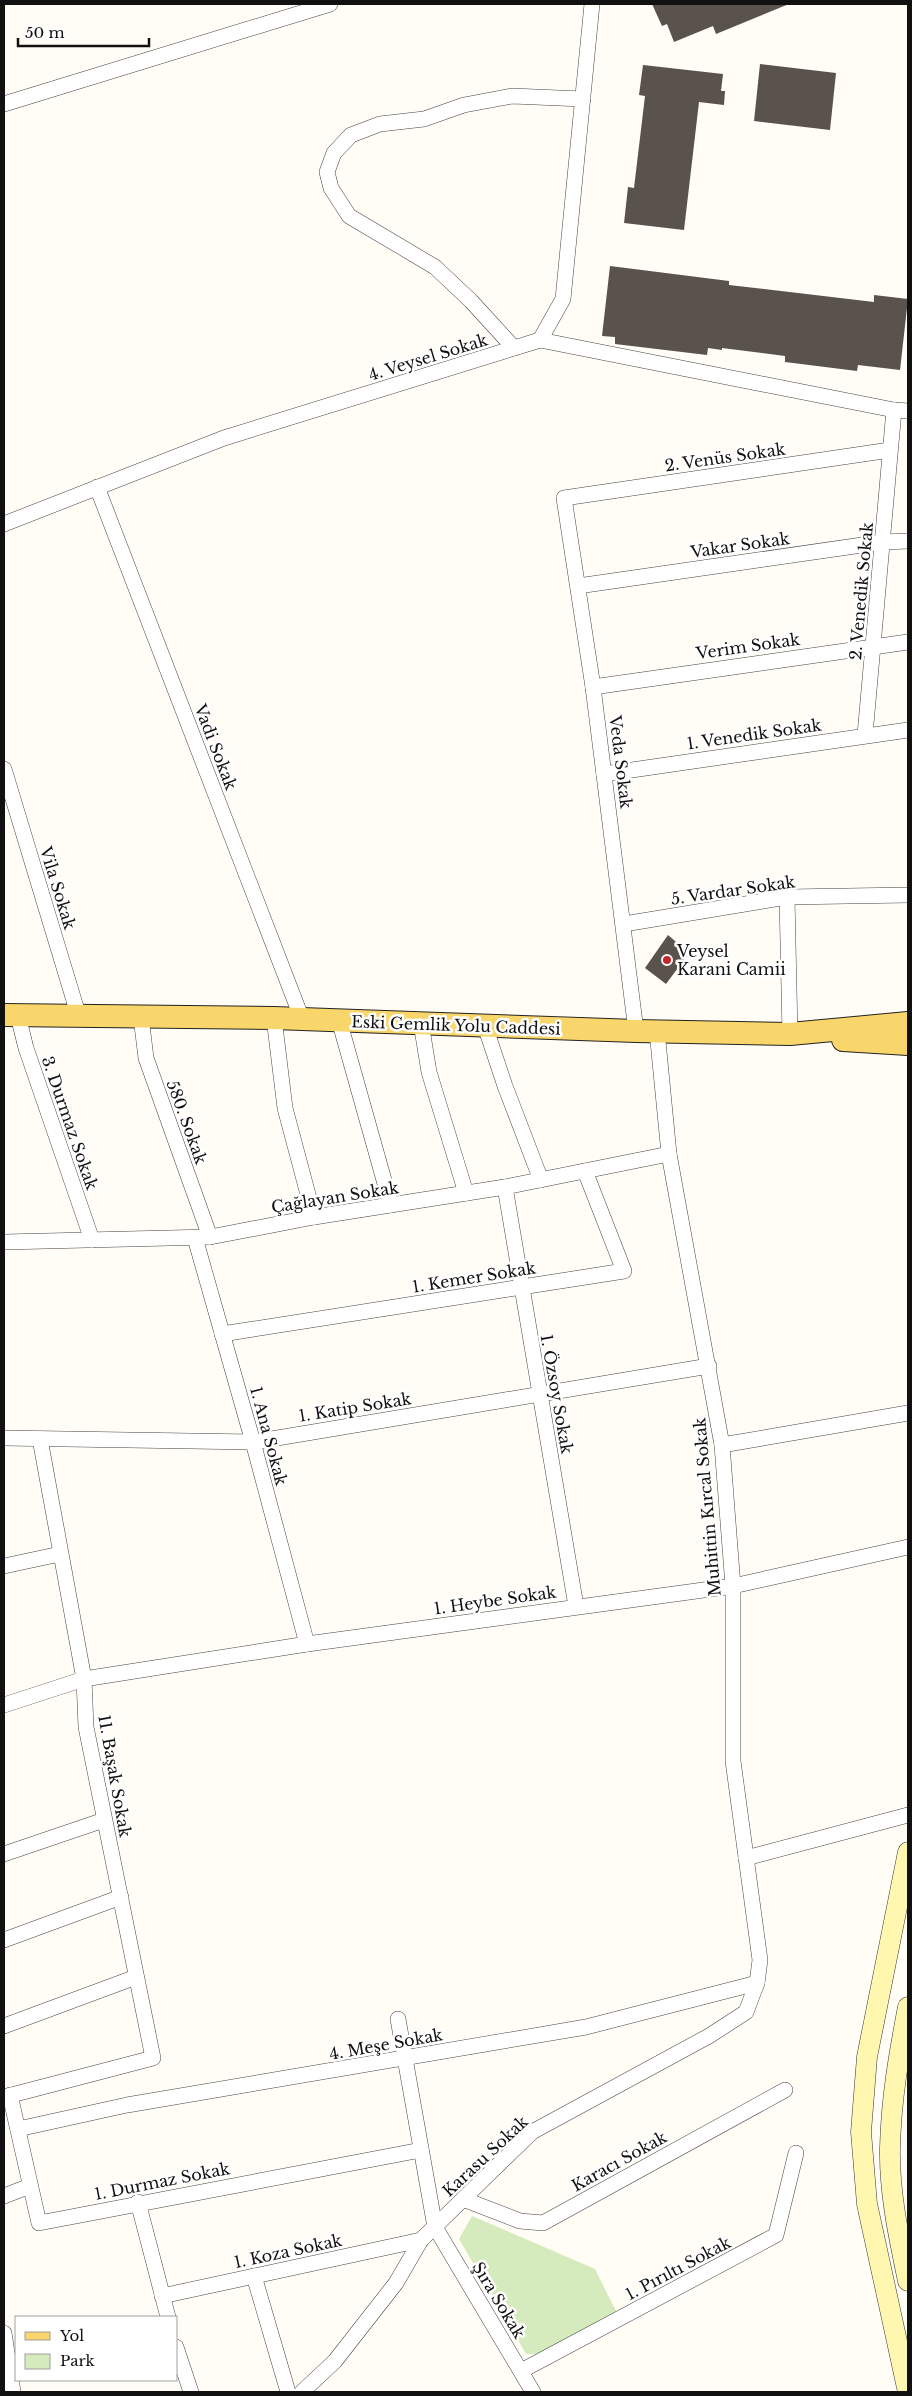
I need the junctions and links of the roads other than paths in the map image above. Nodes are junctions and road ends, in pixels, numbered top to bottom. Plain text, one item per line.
1 (330, 4) edge
2 (592, 4) edge
3 (583, 99) junction
4 (4, 104) edge
5 (540, 340) junction
6 (514, 348) junction
7 (901, 410) edge
8 (890, 450) junction
9 (97, 488) junction
10 (564, 498) joint
11 (4, 524) edge
12 (908, 541) edge
13 (883, 542) junction
14 (578, 586) junction
15 (908, 642) edge
16 (874, 646) junction
17 (593, 687) junction
18 (908, 730) edge
19 (865, 735) junction
20 (4, 769) edge
21 (604, 774) junction
22 (908, 895) edge
23 (787, 897) junction
24 (624, 924) junction
25 (11, 1016) edge
26 (79, 1017) junction
27 (141, 1017) junction
28 (274, 1018) junction
29 (302, 1019) junction
30 (340, 1020) junction
31 (420, 1023) junction
32 (908, 1024) edge
33 (486, 1026) junction
34 (647, 1031) junction
35 (790, 1034) junction
36 (908, 1044) edge
37 (669, 1154) junction
38 (585, 1171) junction
39 (541, 1180) junction
40 (505, 1187) junction
41 (466, 1193) junction
42 (391, 1205) junction
43 (314, 1217) junction
44 (202, 1238) junction
45 (92, 1240) junction
46 (4, 1242) edge
47 (521, 1287) junction
48 (222, 1334) junction
49 (709, 1366) junction
50 (539, 1394) junction
51 (908, 1413) edge
52 (4, 1438) edge
53 (40, 1438) junction
54 (253, 1442) junction
55 (722, 1445) junction
56 (908, 1548) edge
57 (60, 1554) junction
58 (4, 1566) edge
59 (733, 1586) junction
60 (576, 1606) junction
61 (307, 1644) junction
62 (84, 1680) junction
63 (4, 1705) edge
64 (908, 1815) edge
65 (104, 1820) junction
66 (908, 1852) edge
67 (4, 1854) edge
68 (746, 1858) junction
69 (121, 1897) junction
70 (4, 1940) edge
71 (136, 1977) junction
72 (757, 1983) junction
73 (908, 2007) edge
74 (398, 2019) dead end
75 (4, 2026) edge
76 (404, 2059) junction
77 (785, 2090) dead end
78 (7, 2096) edge
79 (18, 2129) junction
80 (420, 2150) junction
81 (796, 2152) dead end
82 (30, 2186) junction
83 (4, 2196) edge
84 (463, 2199) junction
85 (138, 2202) junction
86 (435, 2227) junction
87 (421, 2240) junction
88 (254, 2276) junction
89 (908, 2281) edge
90 (162, 2296) junction
91 (168, 2316) edge
92 (4, 2334) edge
93 (178, 2353) edge
94 (521, 2371) junction
95 (13, 2392) edge
96 (191, 2392) edge
97 (288, 2392) edge
98 (302, 2392) edge
99 (533, 2392) edge
100 (908, 2392) edge

1 - 4 street
2 - 3 street
3 - 5 street
3 - 6 street
5 - 6 street, 4. Veysel Sokak
5 - 7 street
6 - 9 street, 4. Veysel Sokak
7 - 8 street, 2. Venedik Sokak
8 - 10 street, 2. Venüs Sokak
8 - 13 street, 2. Venedik Sokak
9 - 11 street, 4. Veysel Sokak
9 - 29 street, Vadi Sokak
10 - 14 street, Veda Sokak
12 - 13 street, Vakar Sokak
13 - 14 street, Vakar Sokak
13 - 16 street, 2. Venedik Sokak
14 - 17 street, Veda Sokak
15 - 16 street, Verim Sokak
16 - 17 street, Verim Sokak
16 - 19 street, 2. Venedik Sokak
17 - 21 street, Veda Sokak
18 - 19 street, 1. Venedik Sokak
19 - 21 street, 1. Venedik Sokak
20 - 26 street, Vila Sokak
21 - 24 street, Veda Sokak
22 - 23 street, 5. Vardar Sokak
23 - 24 street, 5. Vardar Sokak
23 - 35 street
24 - 34 street, Veda Sokak
25 - 26 main road, Eski Gemlik Yolu Caddesi
25 - 45 street, 3. Durmaz Sokak
26 - 27 main road, Eski Gemlik Yolu Caddesi
27 - 28 main road, Eski Gemlik Yolu Caddesi
27 - 44 street, 580. Sokak
28 - 29 main road, Eski Gemlik Yolu Caddesi
28 - 43 street
29 - 30 main road, Eski Gemlik Yolu Caddesi
30 - 31 main road, Eski Gemlik Yolu Caddesi
30 - 42 street
31 - 33 main road, Eski Gemlik Yolu Caddesi
31 - 41 street
32 - 35 main road, Eski Gemlik Yolu Caddesi
33 - 34 main road, Eski Gemlik Yolu Caddesi
33 - 39 street
34 - 35 main road, Eski Gemlik Yolu Caddesi
34 - 37 street, Muhittin Kırcal Sokak
35 - 36 main road
37 - 38 street, Çağlayan Sokak
37 - 49 street, Muhittin Kırcal Sokak
38 - 39 street, Çağlayan Sokak
38 - 47 street, 1. Kemer Sokak
39 - 40 street, Çağlayan Sokak
40 - 41 street, Çağlayan Sokak
40 - 47 street, 1. Özsoy Sokak
41 - 42 street, Çağlayan Sokak
42 - 43 street, Çağlayan Sokak
43 - 44 street, Çağlayan Sokak
44 - 45 street, Çağlayan Sokak
44 - 48 street, 1. Ana Sokak
45 - 46 street, Çağlayan Sokak
47 - 48 street, 1. Kemer Sokak
47 - 50 street, 1. Özsoy Sokak
48 - 54 street, 1. Ana Sokak
49 - 50 street, 1. Katip Sokak
49 - 55 street, Muhittin Kırcal Sokak
50 - 54 street, 1. Katip Sokak
50 - 60 street, 1. Özsoy Sokak
51 - 55 street
52 - 53 street, 1. Katip Sokak
53 - 54 street, 1. Katip Sokak
53 - 57 street, 11. Başak Sokak
54 - 61 street, 1. Ana Sokak
55 - 59 street, Muhittin Kırcal Sokak
56 - 59 street, 1. Heybe Sokak
57 - 58 street
57 - 62 street, 11. Başak Sokak
59 - 60 street, 1. Heybe Sokak
59 - 68 street, Muhittin Kırcal Sokak
60 - 61 street, 1. Heybe Sokak
61 - 62 street, 1. Heybe Sokak
62 - 63 street, 1. Heybe Sokak
62 - 65 street, 11. Başak Sokak
64 - 68 street
65 - 67 street
65 - 69 street, 11. Başak Sokak
66 - 100 main road
68 - 72 street, Muhittin Kırcal Sokak
69 - 70 street
69 - 71 street, 11. Başak Sokak
71 - 75 street
71 - 78 street, 11. Başak Sokak
72 - 76 street, 4. Meşe Sokak
72 - 84 street, Karasu Sokak
73 - 89 main road
74 - 76 street, Şıra Sokak
76 - 79 street, 4. Meşe Sokak
76 - 80 street, Şıra Sokak
77 - 84 street, Karacı Sokak
78 - 79 street, 1. Durmaz Sokak
79 - 82 street, 1. Durmaz Sokak
80 - 85 street, 1. Durmaz Sokak
80 - 86 street, Şıra Sokak
81 - 94 street, 1. Pırıltı Sokak
82 - 83 street
82 - 85 street, 1. Durmaz Sokak
84 - 86 street, Karasu Sokak
85 - 90 street
86 - 87 street, Karasu Sokak
86 - 94 street, Şıra Sokak
87 - 88 street, 1. Koza Sokak
87 - 98 street, Karasu Sokak
88 - 90 street, 1. Koza Sokak
88 - 97 street
90 - 91 street
92 - 95 street
93 - 96 street
94 - 99 street, Şıra Sokak

